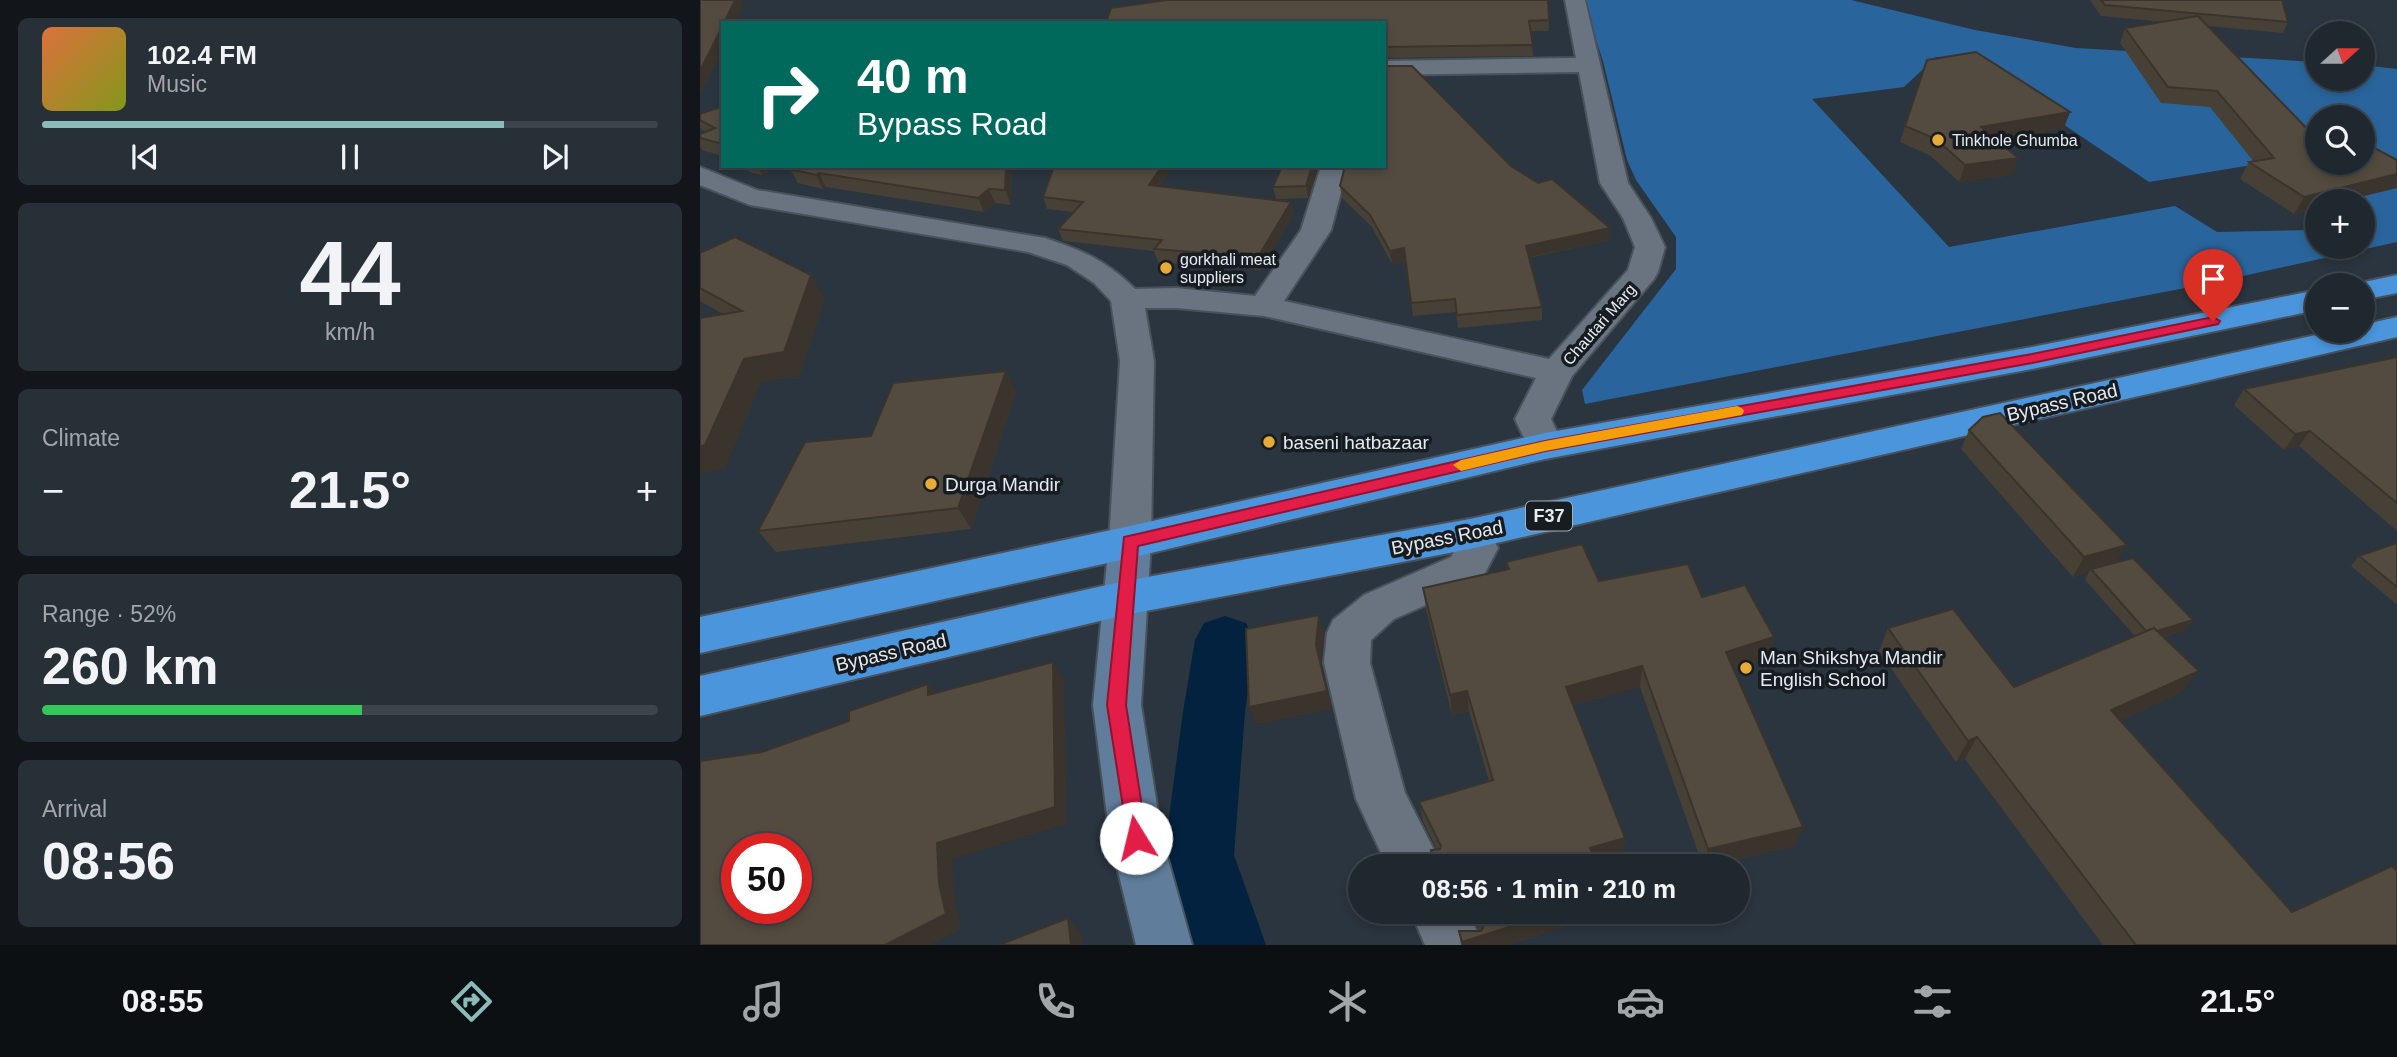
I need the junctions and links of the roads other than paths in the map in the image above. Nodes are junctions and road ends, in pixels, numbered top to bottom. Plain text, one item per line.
1 (1575, 0) edge
2 (1590, 65) junction
3 (1386, 68) edge
4 (1334, 168) edge
5 (700, 175) edge
6 (781, 178) dead end
7 (750, 197) junction
8 (2397, 284) edge
9 (2375, 288) edge
10 (1127, 299) junction
11 (2305, 302) edge
12 (1264, 306) junction
13 (2397, 327) edge
14 (1557, 373) junction
15 (1545, 446) junction
16 (1470, 534) junction
17 (1130, 542) junction
18 (1125, 598) junction
19 (700, 635) edge
20 (700, 696) edge
21 (1409, 854) edge
22 (1444, 924) edge
23 (1164, 945) edge
24 (1455, 945) edge

1 - 2 street, Chautari Marg
2 - 3 street
2 - 14 street, Chautari Marg
4 - 12 street
5 - 7 street
6 - 7 street
7 - 10 street
8 - 9 highway
10 - 12 street
10 - 17 street
11 - 15 highway
12 - 14 street
13 - 16 highway, Bypass Road / F37
14 - 15 street, Chautari Marg
15 - 17 highway
16 - 18 highway, Bypass Road / F37
16 - 21 street
17 - 18 main road
17 - 19 highway
18 - 20 highway, Bypass Road / F37
18 - 23 main road
22 - 24 street

